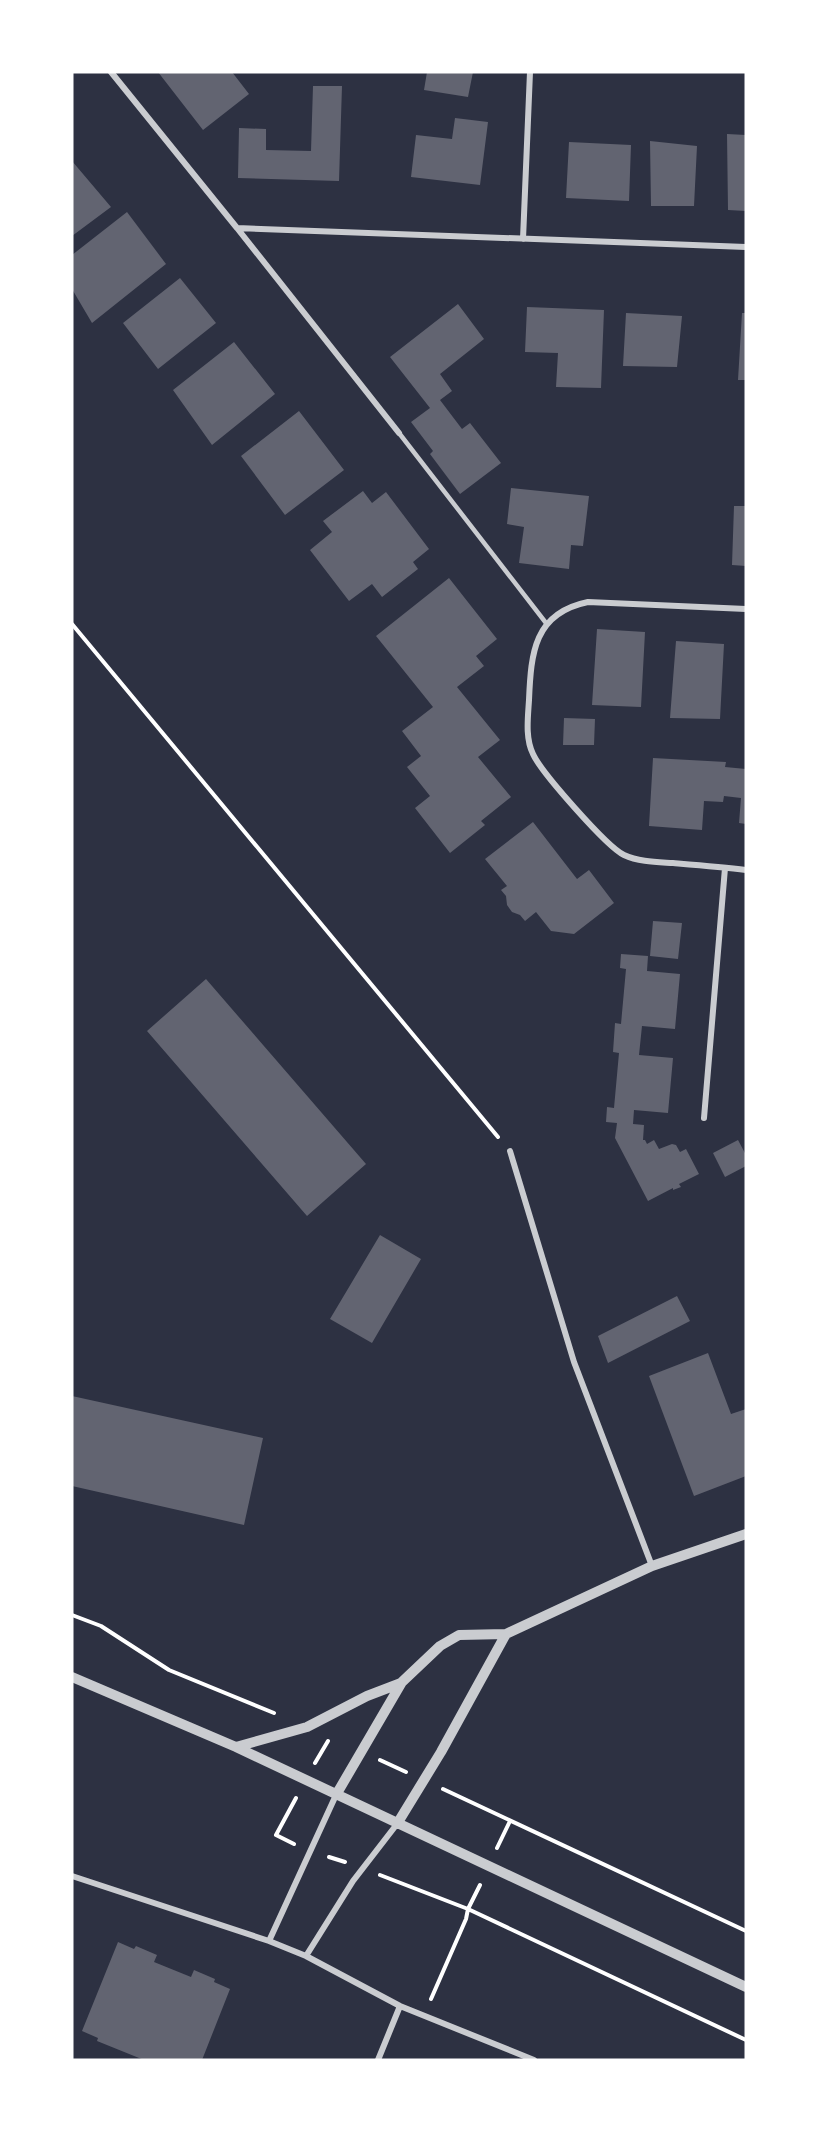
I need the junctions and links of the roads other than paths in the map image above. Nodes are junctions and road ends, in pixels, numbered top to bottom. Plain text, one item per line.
1 (111, 72) edge
2 (530, 72) edge
3 (237, 228) junction
4 (523, 239) junction
5 (746, 247) edge
6 (399, 433) joint
7 (746, 609) edge
8 (546, 623) junction
9 (725, 868) junction
10 (746, 870) edge
11 (704, 1118) dead end
12 (510, 1151) road end
13 (746, 1534) edge
14 (652, 1566) junction
15 (506, 1634) junction
16 (72, 1677) edge
17 (402, 1683) junction
18 (236, 1747) junction
19 (336, 1795) junction
20 (397, 1824) junction
21 (72, 1876) edge
22 (269, 1941) junction
23 (306, 1956) junction
24 (746, 1987) edge
25 (400, 2006) junction
26 (378, 2060) edge
27 (534, 2060) edge

1 - 3 street
2 - 4 street
3 - 4 street
3 - 6 street
4 - 5 street
6 - 8 lane
7 - 8 street
8 - 9 street
9 - 10 street
9 - 11 street
12 - 14 street
13 - 14 street
14 - 15 street
15 - 17 street
15 - 20 street
16 - 18 street
17 - 18 street
17 - 19 street
18 - 19 street
19 - 20 street
19 - 22 street
20 - 23 street
20 - 24 street
21 - 22 street
22 - 23 street
23 - 25 street
25 - 26 street
25 - 27 street

